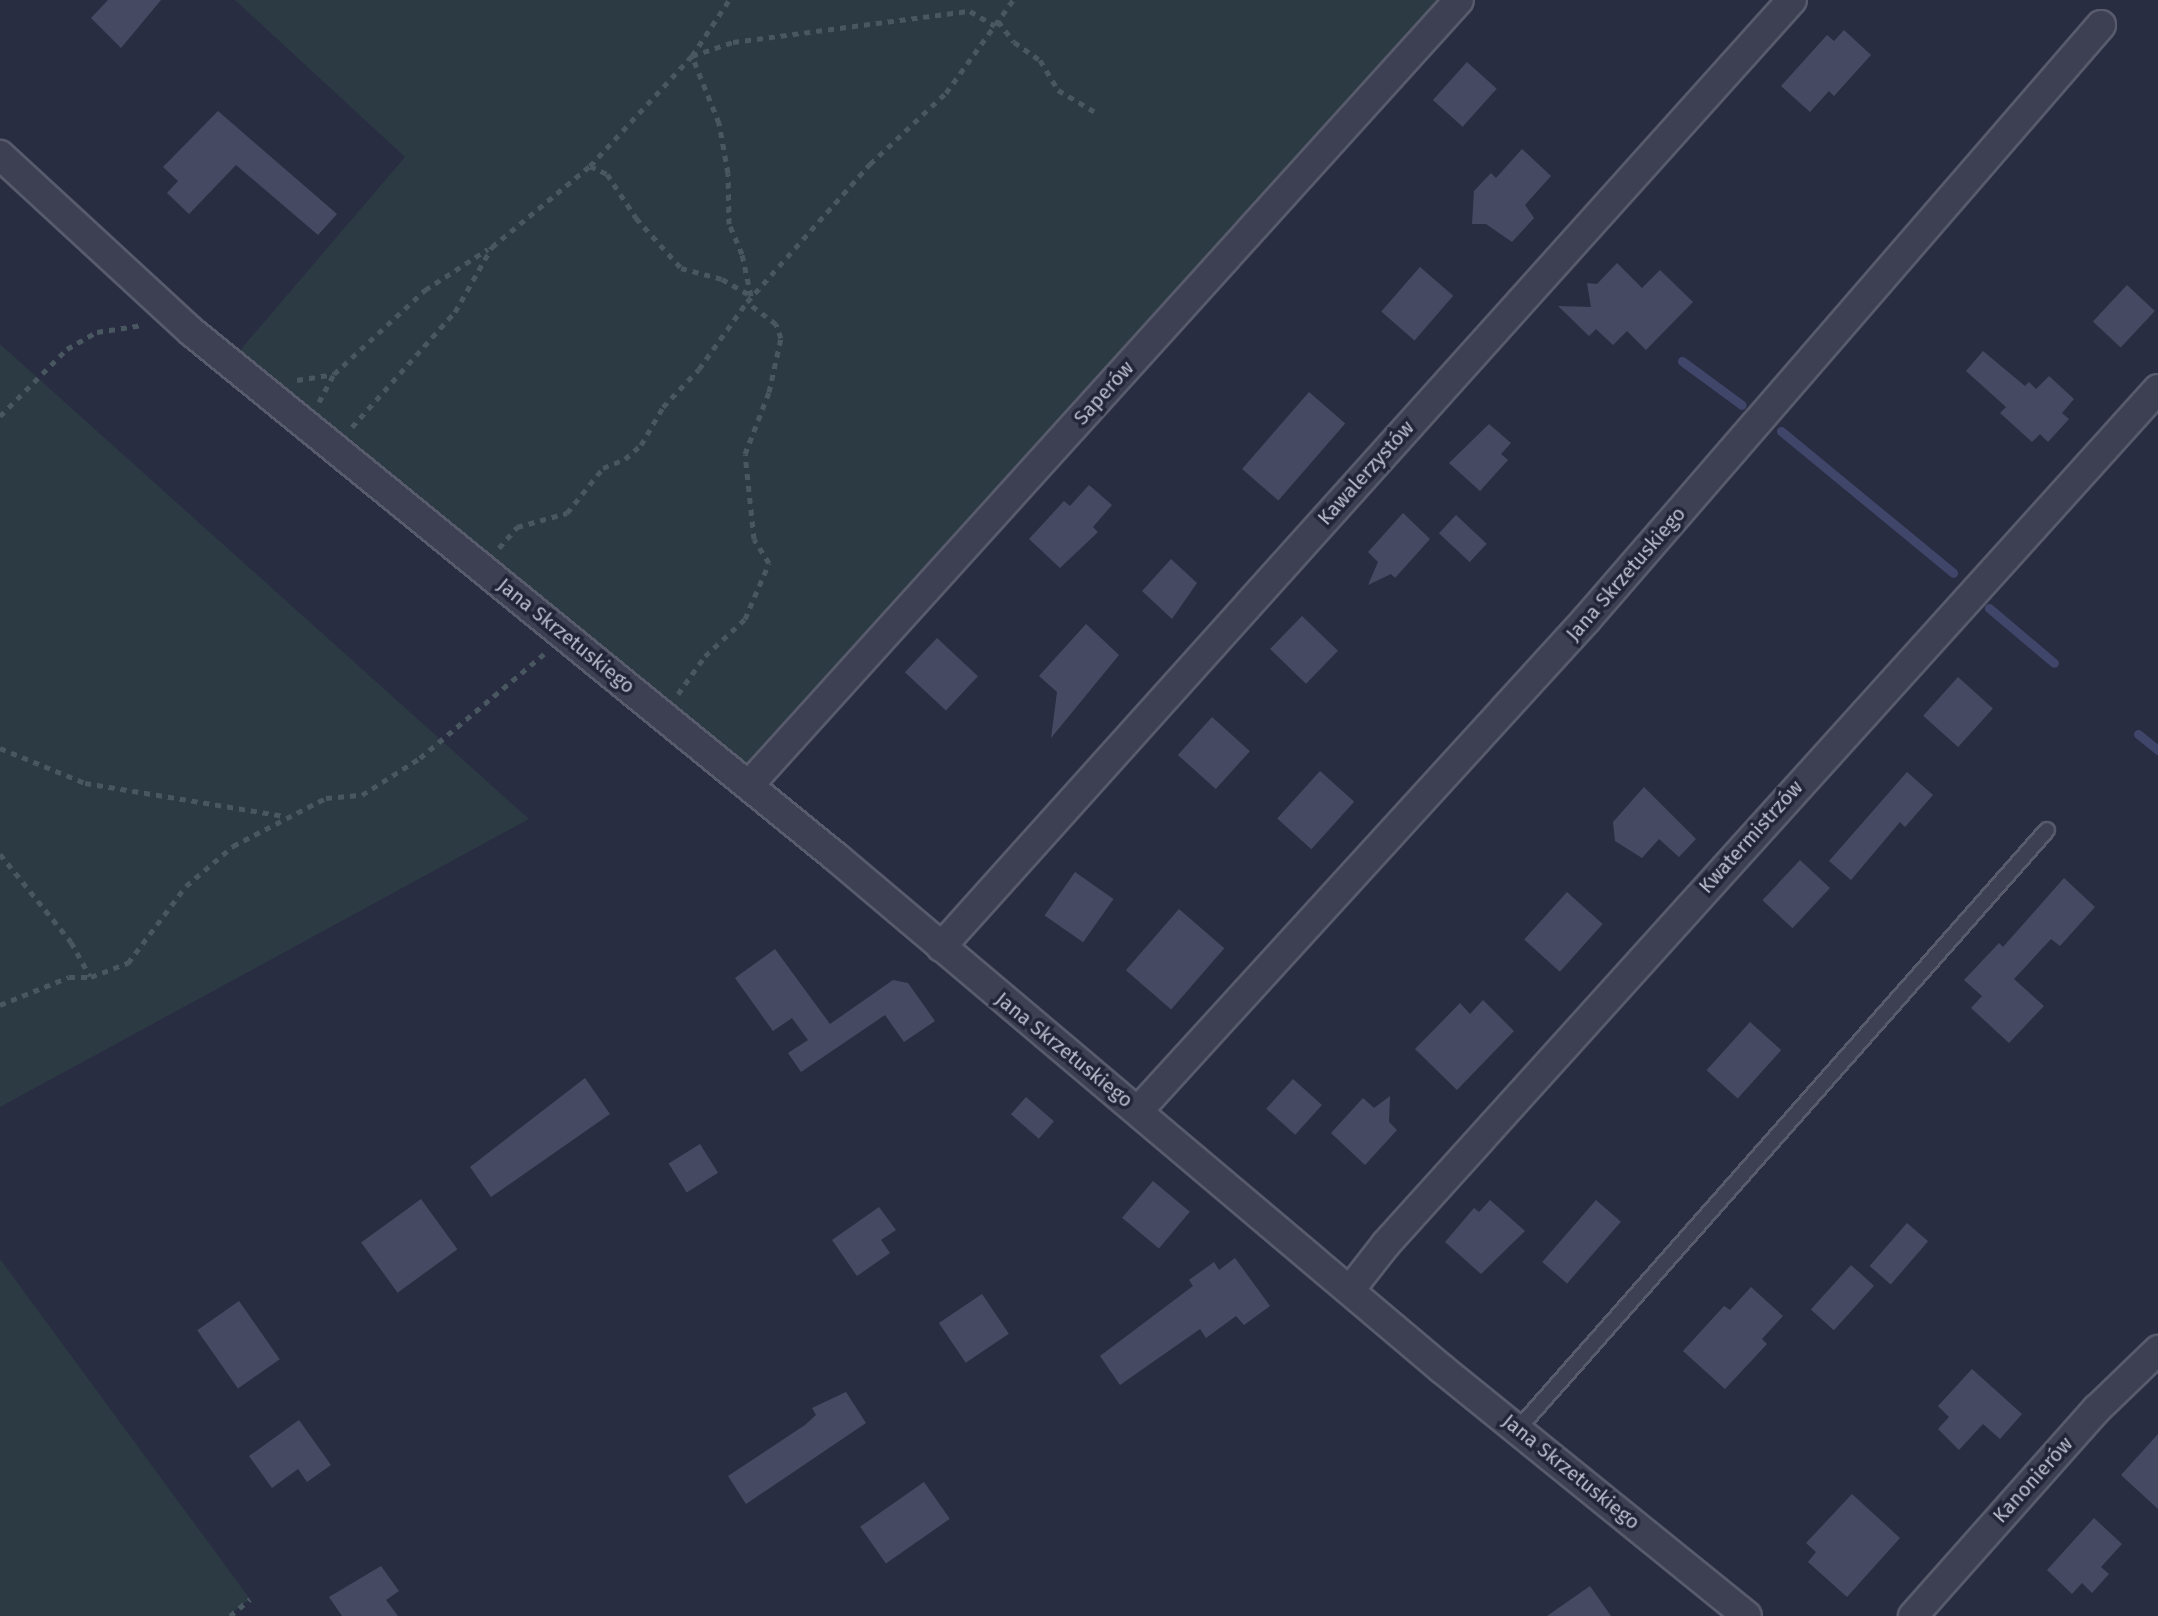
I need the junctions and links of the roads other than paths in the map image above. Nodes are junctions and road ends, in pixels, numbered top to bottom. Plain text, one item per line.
1 (1459, 0) edge
2 (1792, 0) edge
3 (2101, 25) dead end
4 (0, 155) edge
5 (2158, 389) edge
6 (749, 785) junction
7 (2047, 830) dead end
8 (941, 947) junction
9 (1138, 1111) junction
10 (1350, 1290) junction
11 (2158, 1350) edge
12 (1518, 1429) junction
13 (1747, 1616) edge
14 (1913, 1616) edge

1 - 6 street, Saperów
2 - 8 street, Kawalerzystów
3 - 9 street, Jana Skrzetuskiego
4 - 6 street, Jana Skrzetuskiego
5 - 10 street, Kwatermistrzów
6 - 8 street, Jana Skrzetuskiego
7 - 12 lane
8 - 9 street, Jana Skrzetuskiego
9 - 10 street, Jana Skrzetuskiego
10 - 12 street, Jana Skrzetuskiego
11 - 14 street, Kanonierów
12 - 13 street, Jana Skrzetuskiego

